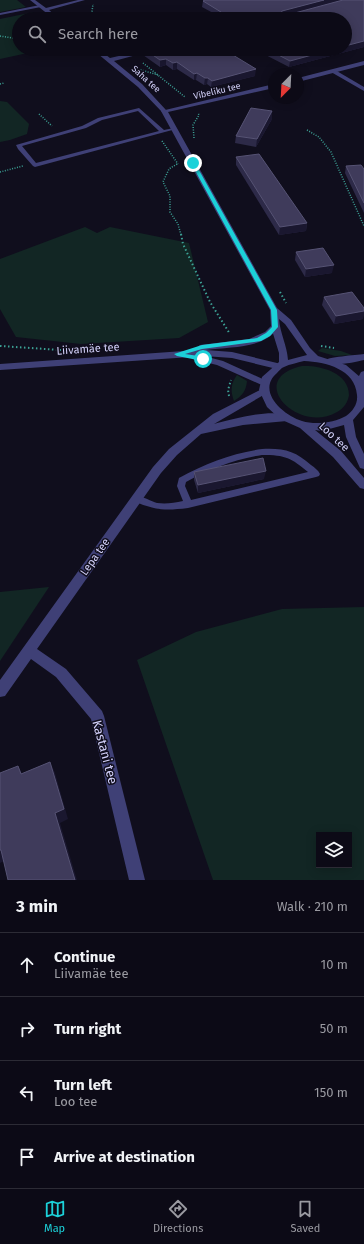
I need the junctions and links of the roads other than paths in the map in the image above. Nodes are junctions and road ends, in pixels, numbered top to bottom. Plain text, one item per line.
1 (32, 0) edge
2 (83, 0) edge
3 (40, 6) junction
4 (46, 10) junction
5 (48, 12) edge
6 (0, 14) edge
7 (104, 56) edge
8 (126, 56) edge
9 (109, 60) junction
10 (364, 63) edge
11 (333, 71) junction
12 (304, 78) edge
13 (268, 88) edge
14 (364, 89) edge
15 (164, 111) junction
16 (174, 129) junction
17 (163, 132) junction
18 (274, 310) junction
19 (275, 327) junction
20 (177, 354) junction
21 (364, 357) edge
22 (315, 358) junction
23 (328, 360) junction
24 (280, 364) junction
25 (0, 367) edge
26 (364, 374) edge
27 (360, 384) junction
28 (264, 387) junction
29 (284, 418) junction
30 (348, 419) junction
31 (303, 425) junction
32 (199, 433) junction
33 (364, 465) edge
34 (364, 485) edge
35 (136, 499) junction
36 (188, 504) junction
37 (29, 650) junction
38 (0, 691) edge
39 (137, 880) edge

1 - 3 street
2 - 4 street
3 - 4 street
3 - 6 lane
4 - 5 street
7 - 9 street, Saha tee
8 - 9 street
9 - 15 street, Saha tee
10 - 11 street
11 - 12 street
11 - 14 street
13 - 15 street, Vibeliku tee
15 - 16 street
16 - 17 lane
16 - 18 street
17 - 17 lane
18 - 19 street
18 - 22 street
19 - 20 street
19 - 24 street
20 - 24 street, Liivamäe tee
20 - 25 street, Liivamäe tee
20 - 28 street, Liivamäe tee
21 - 23 street
22 - 23 street
22 - 24 street
23 - 27 street
24 - 28 street
26 - 27 street
27 - 30 street
28 - 29 street
28 - 32 street, Lepa tee
29 - 31 street
29 - 32 street, Lepa tee
30 - 31 street
30 - 33 street, Loo tee
31 - 34 street, Loo tee
32 - 35 street, Lepa tee
35 - 36 lane
35 - 37 street, Lepa tee
36 - 36 lane
37 - 38 street, Lepa tee
37 - 39 street, Kastani tee

